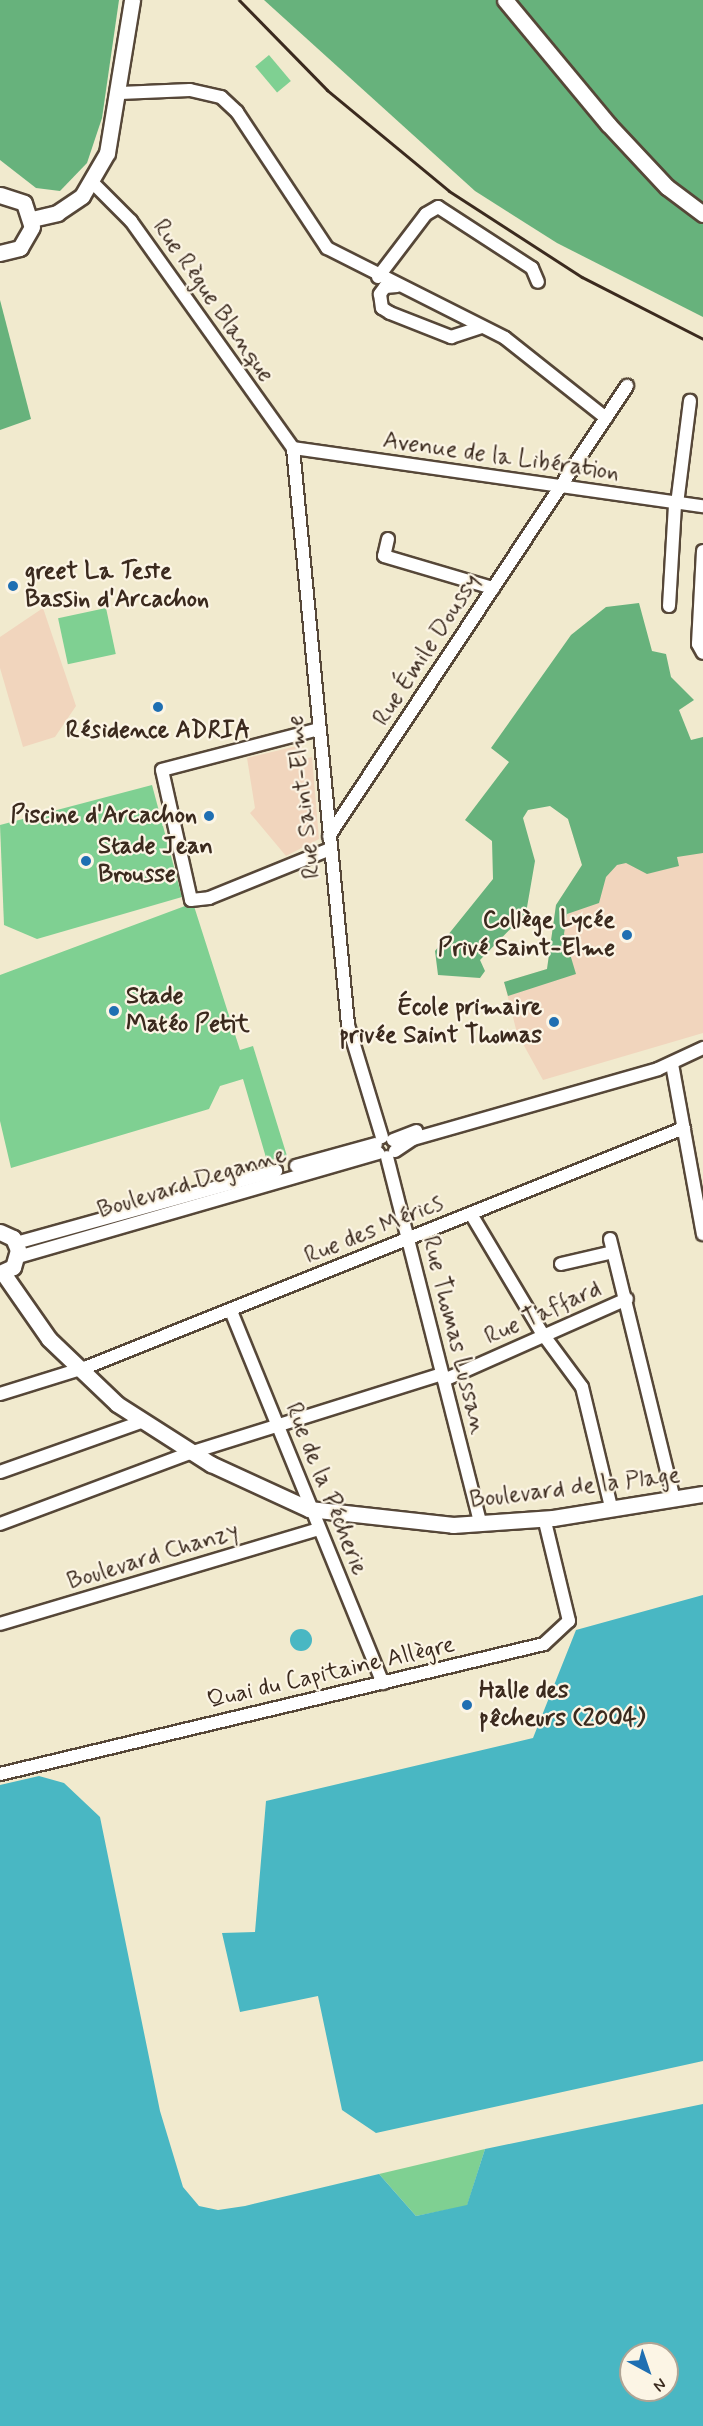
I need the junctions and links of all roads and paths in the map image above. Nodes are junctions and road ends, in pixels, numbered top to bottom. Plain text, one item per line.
1 (132, 0) edge
2 (506, 0) edge
3 (120, 93) junction
4 (93, 183) junction
5 (0, 195) edge
6 (703, 214) edge
7 (32, 219) junction
8 (2, 256) edge
9 (378, 277) junction
10 (538, 282) dead end
11 (397, 286) junction
12 (481, 327) junction
13 (627, 386) dead end
14 (690, 401) dead end
15 (606, 418) junction
16 (293, 448) junction
17 (559, 487) junction
18 (676, 504) junction
19 (703, 506) edge
20 (388, 539) dead end
21 (703, 550) edge
22 (493, 588) junction
23 (669, 606) dead end
24 (703, 653) edge
25 (319, 729) junction
26 (330, 842) junction
27 (703, 1048) edge
28 (703, 1056) edge
29 (672, 1064) junction
30 (684, 1128) junction
31 (385, 1147) junction
32 (471, 1214) junction
33 (0, 1232) edge
34 (703, 1234) edge
35 (408, 1239) junction
36 (610, 1239) dead end
37 (17, 1250) junction
38 (614, 1252) junction
39 (561, 1264) dead end
40 (1, 1273) edge
41 (627, 1299) junction
42 (231, 1311) junction
43 (544, 1336) junction
44 (79, 1371) junction
45 (443, 1377) junction
46 (0, 1394) edge
47 (141, 1422) junction
48 (278, 1425) junction
49 (190, 1453) junction
50 (0, 1472) edge
51 (703, 1494) edge
52 (674, 1499) junction
53 (611, 1507) junction
54 (309, 1509) junction
55 (544, 1518) junction
56 (480, 1523) junction
57 (0, 1524) edge
58 (318, 1529) junction
59 (0, 1624) edge
60 (383, 1683) junction
61 (0, 1774) edge

1 - 3 main road
2 - 6 main road
3 - 4 main road
3 - 9 street
4 - 7 main road
4 - 16 street, Rue Règue Blanque
5 - 7 main road
7 - 8 main road
9 - 10 street
9 - 11 street
11 - 12 street
11 - 12 street
12 - 15 street
13 - 15 street, Rue Émile Doussy
14 - 18 street
15 - 17 street, Rue Émile Doussy
16 - 17 street, Avenue de la Libération
16 - 25 street, Rue Saint-Elme
17 - 18 street, Avenue de la Libération
17 - 22 street, Rue Émile Doussy
18 - 19 street, Avenue de la Libération
18 - 23 street
20 - 22 street
21 - 24 street
22 - 26 street, Rue Émile Doussy
25 - 26 street, Rue Saint-Elme
25 - 26 street
26 - 31 street, Rue Saint-Elme
27 - 29 street, Boulevard Deganne
28 - 29 street, Boulevard Deganne
29 - 30 street
29 - 31 street, Boulevard Deganne
30 - 32 street, Rue des Mérics
30 - 34 street
31 - 35 street, Rue Thomas Lussan
31 - 37 street, Boulevard Deganne
32 - 35 street, Rue des Mérics
32 - 43 street
33 - 37 main road
35 - 42 street, Rue des Mérics
35 - 45 street, Rue Thomas Lussan
36 - 38 street
37 - 40 main road
38 - 39 street
38 - 41 street
40 - 44 main road, Boulevard de la Plage
41 - 43 street, Rue Taffard
41 - 52 street
42 - 44 street, Rue des Mérics
42 - 48 street, Rue de la Pécherie
43 - 45 street, Rue Taffard
43 - 53 street
44 - 46 street, Rue des Mérics
44 - 47 main road, Boulevard de la Plage
45 - 48 street, Rue Taffard
45 - 56 street, Rue Thomas Lussan
47 - 49 main road, Boulevard de la Plage
47 - 50 street
48 - 49 street, Rue Taffard
48 - 54 street, Rue de la Pécherie
49 - 54 main road, Boulevard de la Plage
49 - 57 street, Rue Taffard
51 - 52 main road, Boulevard de la Plage
52 - 53 main road, Boulevard de la Plage
53 - 55 main road, Boulevard de la Plage
54 - 56 main road, Boulevard de la Plage
54 - 58 street, Rue de la Pécherie
55 - 56 main road, Boulevard de la Plage
55 - 60 street, Quai du Capitaine Allègre
58 - 59 street, Boulevard Chanzy
58 - 60 street, Rue de la Pécherie
60 - 61 street, Quai du Capitaine Allègre

